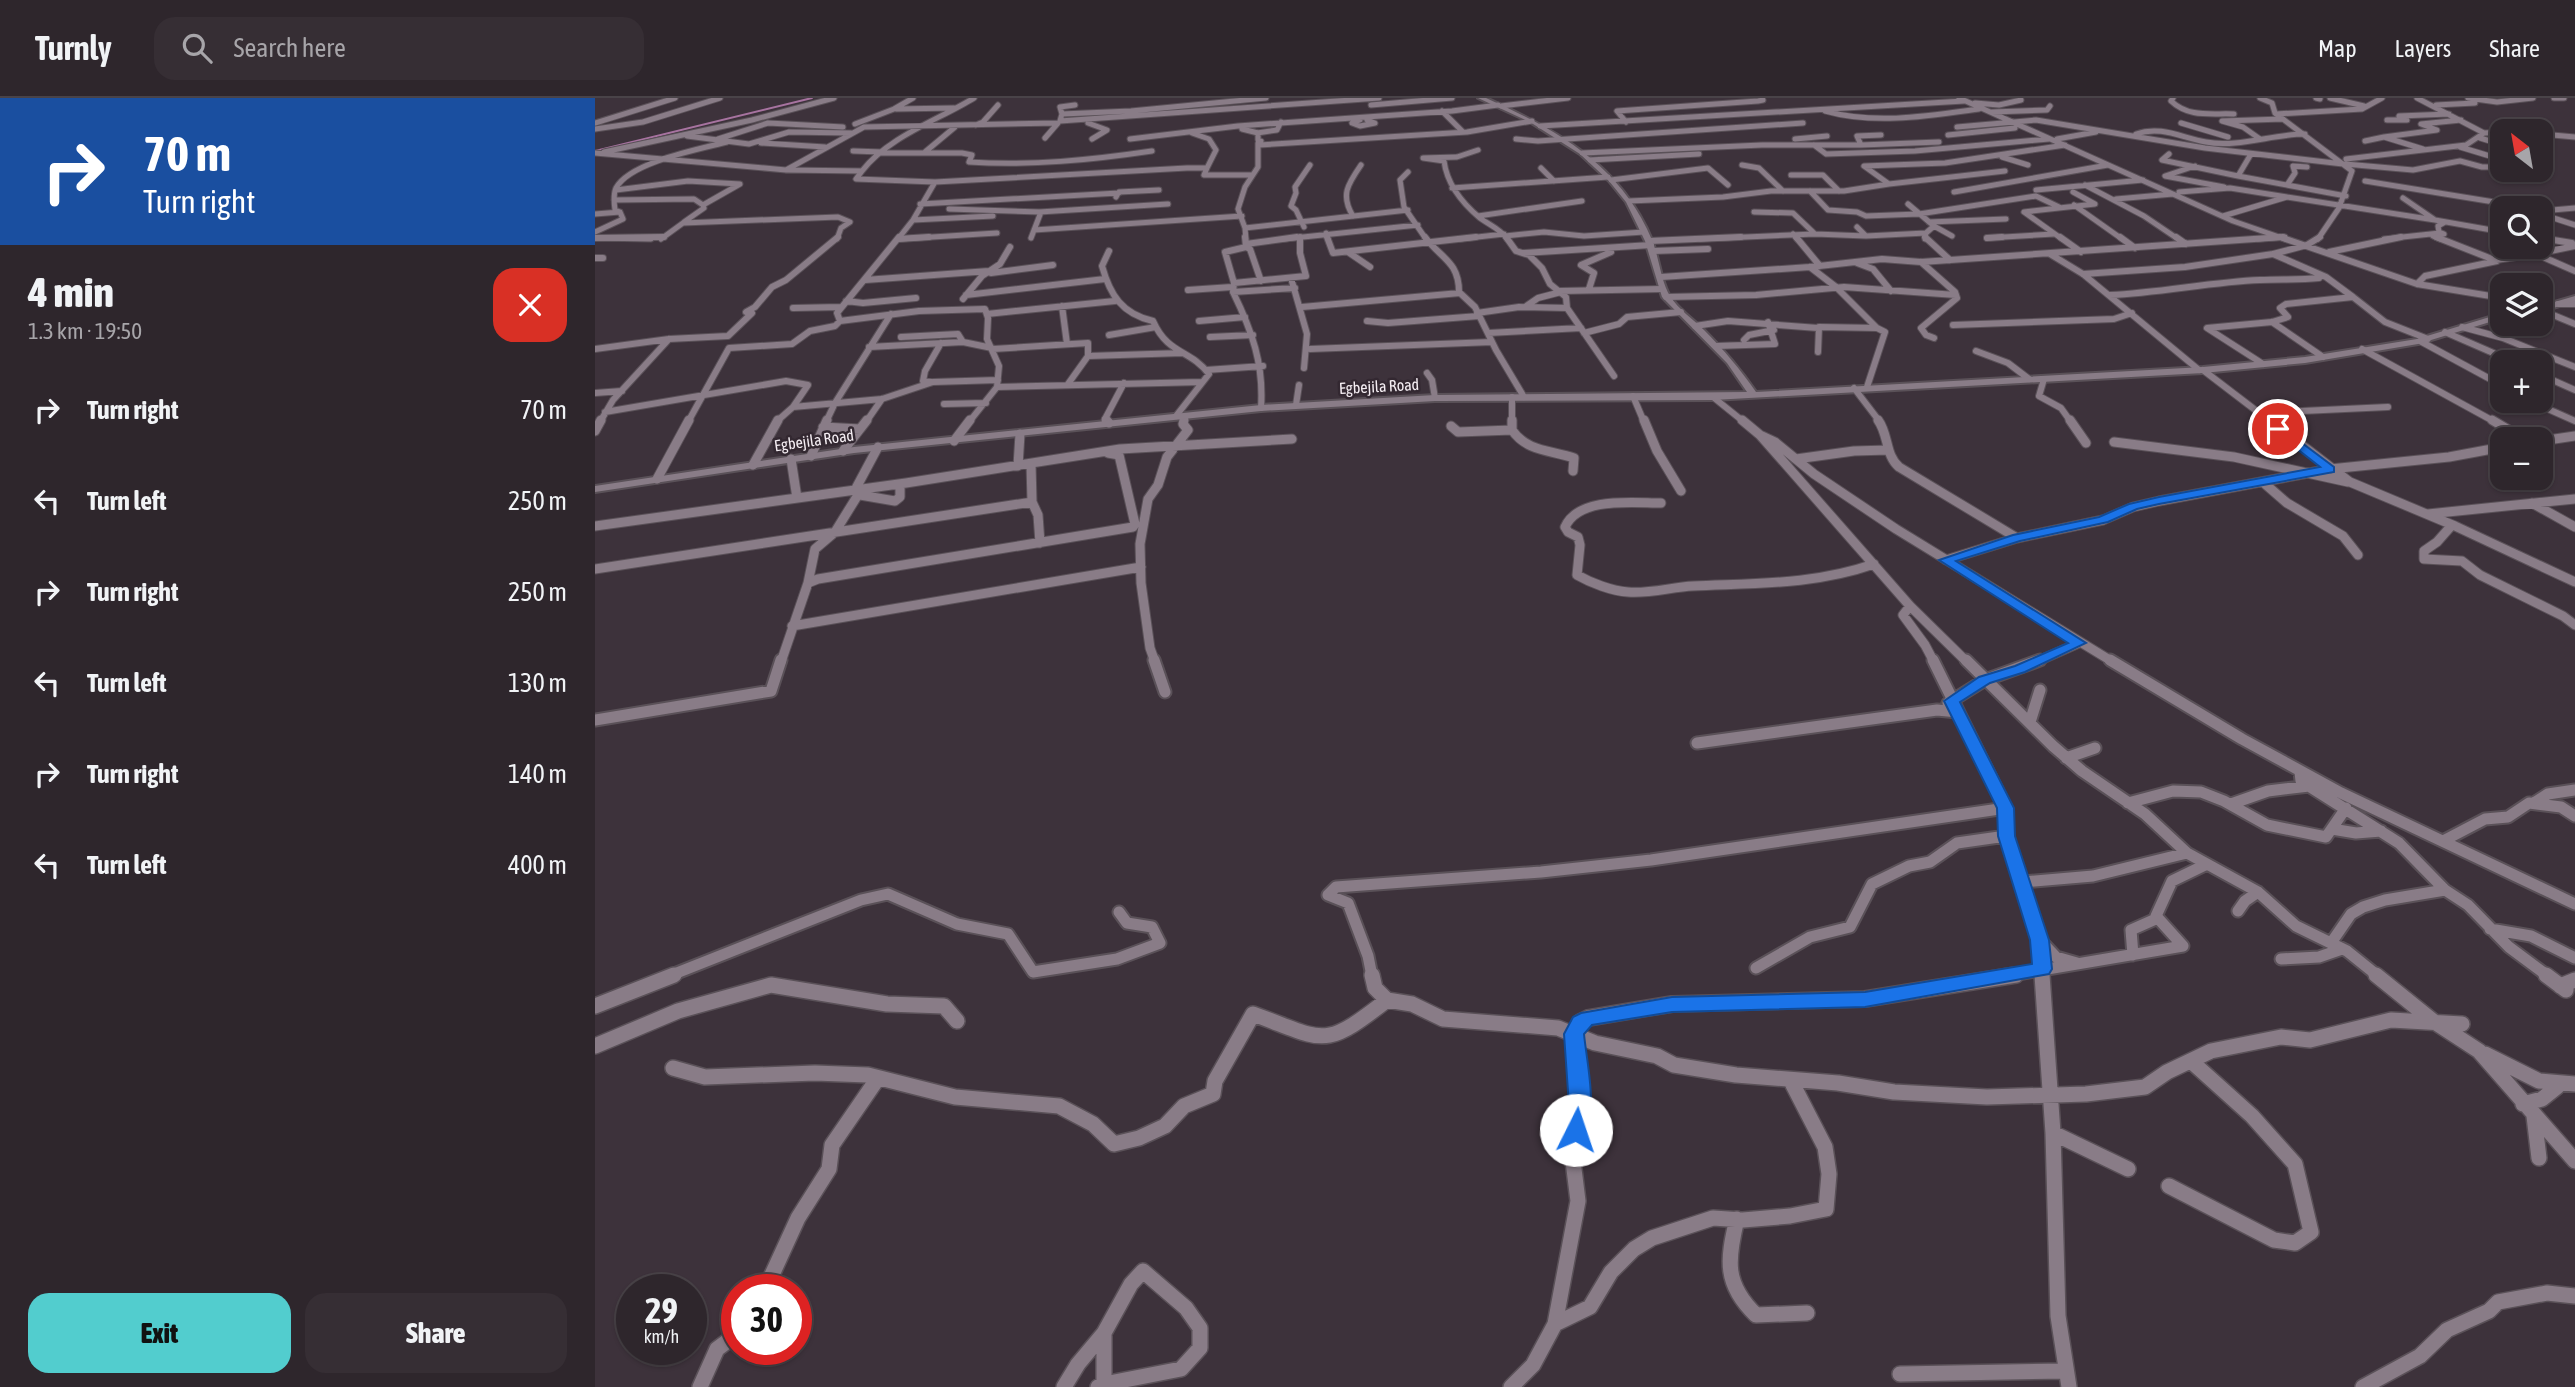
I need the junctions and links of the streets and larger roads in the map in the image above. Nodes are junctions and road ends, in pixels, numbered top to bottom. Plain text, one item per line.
1 (675, 98) edge
2 (693, 98) edge
3 (720, 98) edge
4 (834, 98) edge
5 (913, 98) edge
6 (974, 98) edge
7 (1266, 98) edge
8 (1380, 98) edge
9 (1452, 98) edge
10 (1481, 98) edge
11 (1561, 98) edge
12 (1568, 98) edge
13 (1762, 98) edge
14 (1896, 98) edge
15 (2173, 98) edge
16 (2260, 98) edge
17 (2330, 98) edge
18 (2373, 98) edge
19 (2417, 98) edge
20 (2468, 98) edge
21 (2487, 98) edge
22 (2533, 98) edge
23 (2554, 98) edge
24 (2564, 98) edge
25 (2318, 99) edge
26 (2381, 99) edge
27 (1345, 100) junction
28 (2021, 100) edge
29 (1963, 101) edge
30 (2477, 102) junction
31 (705, 103) junction
32 (998, 105) dead end
33 (1075, 105) dead end
34 (1368, 105) junction
35 (1500, 105) junction
36 (1905, 105) junction
37 (2436, 105) junction
38 (1174, 106) junction
39 (2050, 106) dead end
40 (958, 108) junction
41 (1819, 108) junction
42 (2369, 108) junction
43 (894, 109) junction
44 (1979, 109) junction
45 (1442, 111) junction
46 (2344, 111) junction
47 (1270, 112) junction
48 (1179, 113) junction
49 (1989, 113) junction
50 (1062, 114) junction
51 (1403, 114) junction
52 (2276, 114) junction
53 (2451, 114) junction
54 (1927, 115) junction
55 (1197, 116) junction
56 (1379, 116) junction
57 (1585, 116) dead end
58 (1966, 116) dead end
59 (1361, 117) junction
60 (1905, 117) junction
61 (2246, 119) junction
62 (2284, 119) junction
63 (1077, 120) junction
64 (2387, 120) dead end
65 (2461, 120) junction
66 (1532, 121) junction
67 (2008, 121) junction
68 (1058, 122) junction
69 (1280, 122) junction
70 (1626, 122) junction
71 (1943, 122) dead end
72 (595, 123) edge
73 (1803, 123) dead end
74 (2181, 123) dead end
75 (1589, 124) junction
76 (1891, 124) dead end
77 (976, 125) junction
78 (1540, 126) junction
79 (848, 127) junction
80 (863, 127) junction
81 (926, 127) junction
82 (955, 127) junction
83 (1233, 127) junction
84 (1957, 127) dead end
85 (2022, 127) junction
86 (614, 128) junction
87 (595, 129) edge
88 (1206, 129) junction
89 (643, 130) dead end
90 (2099, 131) junction
91 (1187, 132) junction
92 (1463, 132) junction
93 (1671, 132) junction
94 (853, 133) junction
95 (1195, 133) junction
96 (1257, 133) junction
97 (2305, 134) junction
98 (678, 135) junction
99 (1177, 135) junction
100 (1544, 135) dead end
101 (1881, 135) dead end
102 (1948, 135) dead end
103 (2135, 135) junction
104 (2490, 135) edge
105 (2553, 135) edge
106 (1413, 136) junction
107 (1827, 136) dead end
108 (2483, 136) junction
109 (2384, 137) junction
110 (2575, 137) edge
111 (1045, 138) dead end
112 (1558, 138) junction
113 (1092, 139) dead end
114 (1130, 139) dead end
115 (1516, 139) junction
116 (2053, 139) junction
117 (2260, 139) junction
118 (2490, 139) edge
119 (716, 140) junction
120 (2248, 140) junction
121 (1952, 141) dead end
122 (2365, 141) dead end
123 (727, 142) junction
124 (1509, 142) dead end
125 (754, 143) junction
126 (1783, 144) junction
127 (2066, 144) junction
128 (1259, 145) junction
129 (1567, 145) junction
130 (1814, 145) junction
131 (1861, 145) junction
132 (2458, 146) junction
133 (827, 147) junction
134 (2425, 149) junction
135 (1478, 150) dead end
136 (853, 151) dead end
137 (1152, 151) dead end
138 (882, 152) junction
139 (925, 152) junction
140 (1734, 152) dead end
141 (1582, 153) junction
142 (1847, 153) junction
143 (596, 154) edge
144 (2169, 154) dead end
145 (2251, 154) junction
146 (1996, 156) junction
147 (2490, 156) edge
148 (2193, 157) dead end
149 (1090, 159) junction
150 (1590, 160) junction
151 (664, 161) junction
152 (2343, 163) junction
153 (2187, 164) junction
154 (1310, 165) dead end
155 (1360, 165) dead end
156 (1742, 165) dead end
157 (1813, 165) dead end
158 (1899, 165) junction
159 (2028, 165) dead end
160 (2108, 165) junction
161 (1864, 166) junction
162 (2195, 166) junction
163 (2490, 166) edge
164 (760, 167) junction
165 (1207, 168) junction
166 (1541, 168) dead end
167 (786, 170) junction
168 (862, 171) junction
169 (1140, 172) junction
170 (1408, 172) dead end
171 (2005, 172) dead end
172 (2352, 173) junction
173 (1084, 174) junction
174 (1252, 175) junction
175 (1791, 175) dead end
176 (1823, 175) junction
177 (2238, 176) junction
178 (1609, 179) junction
179 (2146, 180) junction
180 (1038, 181) junction
181 (1554, 181) junction
182 (1919, 181) junction
183 (2365, 181) dead end
184 (722, 182) junction
185 (935, 182) junction
186 (1058, 183) dead end
187 (1889, 184) junction
188 (1728, 185) dead end
189 (2085, 185) junction
190 (2287, 185) junction
191 (1452, 188) junction
192 (2230, 188) junction
193 (616, 190) junction
194 (1159, 190) dead end
195 (2036, 190) dead end
196 (1030, 191) dead end
197 (1783, 191) junction
198 (1810, 191) junction
199 (1839, 191) junction
200 (1954, 191) dead end
201 (1119, 192) junction
202 (2073, 192) dead end
203 (2174, 193) junction
204 (2346, 196) junction
205 (1025, 197) junction
206 (2287, 197) junction
207 (2403, 198) dead end
208 (2115, 199) junction
209 (2490, 199) edge
210 (614, 200) junction
211 (1582, 201) dead end
212 (1629, 201) junction
213 (1168, 204) dead end
214 (1908, 204) dead end
215 (703, 205) junction
216 (2074, 205) junction
217 (1114, 206) junction
218 (920, 207) junction
219 (2059, 207) junction
220 (2339, 207) junction
221 (2575, 208) edge
222 (1408, 210) junction
223 (2553, 211) edge
224 (620, 212) junction
225 (1020, 212) junction
226 (1039, 212) junction
227 (1754, 212) dead end
228 (595, 214) edge
229 (1919, 214) junction
230 (1242, 216) junction
231 (1353, 216) junction
232 (1478, 216) junction
233 (2223, 216) junction
234 (2553, 218) edge
235 (2007, 219) dead end
236 (913, 220) junction
237 (2435, 220) junction
238 (1300, 222) junction
239 (2445, 222) junction
240 (684, 223) junction
241 (1107, 224) junction
242 (1932, 224) junction
243 (1418, 226) junction
244 (1857, 227) dead end
245 (2575, 227) edge
246 (1245, 228) junction
247 (1034, 230) junction
248 (2490, 230) edge
249 (2562, 231) dead end
250 (595, 232) edge
251 (1644, 232) junction
252 (997, 233) dead end
253 (1326, 233) junction
254 (1926, 233) junction
255 (2054, 233) junction
256 (2440, 233) junction
257 (1793, 234) junction
258 (1815, 234) junction
259 (1310, 235) junction
260 (1504, 235) junction
261 (1867, 236) junction
262 (1952, 236) dead end
263 (1031, 237) dead end
264 (1300, 237) junction
265 (2283, 237) junction
266 (595, 238) edge
267 (1987, 238) dead end
268 (898, 239) junction
269 (2553, 241) edge
270 (1428, 242) junction
271 (2186, 244) junction
272 (2307, 245) junction
273 (2575, 245) edge
274 (1246, 246) junction
275 (1010, 247) dead end
276 (2135, 248) junction
277 (1652, 249) junction
278 (1708, 249) dead end
279 (2553, 250) edge
280 (1109, 251) dead end
281 (2081, 251) junction
282 (1348, 252) junction
283 (2329, 252) junction
284 (1520, 253) junction
285 (2050, 254) junction
286 (2273, 254) junction
287 (1702, 256) dead end
288 (595, 258) edge
289 (603, 258) dead end
290 (2503, 259) edge
291 (2547, 259) edge
292 (1950, 260) junction
293 (2496, 260) junction
294 (1849, 262) junction
295 (1921, 262) junction
296 (1053, 265) dead end
297 (1820, 266) junction
298 (1370, 267) dead end
299 (1810, 267) junction
300 (2374, 269) junction
301 (2575, 271) edge
302 (986, 273) junction
303 (2083, 274) junction
304 (2432, 274) junction
305 (1661, 277) junction
306 (1291, 278) junction
307 (1105, 279) junction
308 (865, 280) junction
309 (1261, 281) junction
310 (2334, 281) junction
311 (2417, 284) junction
312 (1233, 287) junction
313 (1836, 287) junction
314 (1295, 288) junction
315 (1588, 289) junction
316 (1188, 290) dead end
317 (1561, 291) junction
318 (1891, 291) junction
319 (1460, 293) junction
320 (1665, 293) junction
321 (966, 295) junction
322 (1956, 295) junction
323 (2110, 295) junction
324 (2136, 295) junction
325 (2490, 296) edge
326 (2353, 297) junction
327 (2575, 298) edge
328 (916, 299) dead end
329 (1115, 301) junction
330 (844, 304) junction
331 (2558, 304) junction
332 (2575, 304) edge
333 (2553, 305) edge
334 (1062, 306) junction
335 (1301, 307) junction
336 (1525, 307) junction
337 (1567, 307) junction
338 (793, 308) dead end
339 (955, 310) junction
340 (2129, 310) junction
341 (1681, 312) junction
342 (891, 314) junction
343 (987, 314) junction
344 (2553, 314) edge
345 (1478, 315) junction
346 (1245, 317) junction
347 (2490, 319) edge
348 (840, 321) junction
349 (1199, 321) dead end
350 (1367, 321) dead end
351 (2272, 321) junction
352 (2575, 324) edge
353 (1953, 325) dead end
354 (1695, 326) junction
355 (1769, 326) junction
356 (1156, 327) junction
357 (2462, 327) junction
358 (1877, 328) junction
359 (1818, 329) junction
360 (1583, 330) junction
361 (2445, 332) junction
362 (1488, 333) junction
363 (1109, 335) dead end
364 (1253, 335) junction
365 (901, 337) dead end
366 (1210, 337) dead end
367 (1934, 338) dead end
368 (669, 340) junction
369 (1744, 340) dead end
370 (2424, 340) junction
371 (963, 342) junction
372 (1492, 342) junction
373 (941, 343) junction
374 (1067, 344) junction
375 (1716, 346) junction
376 (869, 347) junction
377 (992, 348) junction
378 (595, 349) edge
379 (1310, 349) junction
380 (2362, 349) junction
381 (1976, 351) dead end
382 (1818, 352) dead end
383 (2490, 352) edge
384 (1186, 353) junction
385 (1088, 356) junction
386 (2323, 356) junction
387 (2263, 364) junction
388 (1263, 366) junction
389 (2575, 367) edge
390 (1304, 368) dead end
391 (1206, 370) junction
392 (2201, 370) junction
393 (1427, 373) dead end
394 (1614, 376) dead end
395 (2490, 378) edge
396 (2029, 379) junction
397 (2043, 379) junction
398 (2553, 380) edge
399 (933, 382) junction
400 (1202, 382) junction
401 (998, 383) junction
402 (1124, 383) junction
403 (1068, 384) junction
404 (1299, 385) dead end
405 (1867, 387) junction
406 (1854, 388) junction
407 (2575, 390) edge
408 (622, 391) junction
409 (595, 393) edge
410 (1753, 394) junction
411 (702, 395) junction
412 (1633, 396) junction
413 (1512, 397) junction
414 (1524, 397) junction
415 (1713, 397) junction
416 (1435, 398) junction
417 (882, 399) junction
418 (835, 402) junction
419 (986, 403) junction
420 (944, 404) dead end
421 (1296, 405) junction
422 (793, 407) junction
423 (2388, 407) dead end
424 (1261, 408) junction
425 (2553, 411) edge
426 (605, 412) junction
427 (2258, 413) junction
428 (1181, 416) junction
429 (2575, 421) edge
430 (1109, 423) junction
431 (1451, 426) dead end
432 (823, 427) junction
433 (2503, 427) edge
434 (860, 429) junction
435 (1188, 430) junction
436 (1512, 430) junction
437 (595, 431) edge
438 (1020, 435) junction
439 (1760, 435) junction
440 (2573, 437) edge
441 (1292, 439) dead end
442 (2553, 440) edge
443 (954, 441) junction
444 (2114, 442) dead end
445 (2086, 443) dead end
446 (1203, 444) junction
447 (1178, 446) junction
448 (878, 447) junction
449 (2490, 449) edge
450 (1888, 450) junction
451 (843, 451) junction
452 (1105, 452) junction
453 (811, 456) junction
454 (791, 459) junction
455 (1796, 459) junction
456 (1031, 464) junction
457 (753, 465) junction
458 (1018, 466) junction
459 (2330, 469) junction
460 (1573, 471) dead end
461 (2305, 474) junction
462 (657, 480) junction
463 (2350, 482) junction
464 (2264, 483) junction
465 (900, 484) junction
466 (595, 489) edge
467 (1681, 491) dead end
468 (858, 492) junction
469 (832, 494) junction
470 (797, 498) junction
471 (2575, 499) edge
472 (1032, 502) junction
473 (1661, 503) dead end
474 (2532, 503) junction
475 (847, 510) junction
476 (2425, 514) junction
477 (2452, 525) junction
478 (595, 526) edge
479 (2575, 527) edge
480 (835, 532) junction
481 (2017, 538) junction
482 (1040, 543) junction
483 (2358, 555) dead end
484 (1946, 560) junction
485 (1874, 564) junction
486 (1141, 567) junction
487 (596, 570) edge
488 (2575, 582) edge
489 (808, 583) junction
490 (1910, 606) junction
491 (2575, 625) edge
492 (792, 626) junction
493 (2079, 643) junction
494 (1985, 680) junction
495 (2040, 690) dead end
496 (1165, 692) dead end
497 (1955, 706) junction
498 (595, 720) edge
499 (2030, 722) junction
500 (1697, 743) dead end
501 (2095, 748) dead end
502 (2066, 758) junction
503 (2300, 772) junction
504 (2308, 786) junction
505 (2575, 790) edge
506 (2153, 796) junction
507 (2128, 803) junction
508 (2534, 803) junction
509 (2231, 804) junction
510 (2006, 808) junction
511 (2346, 808) junction
512 (2575, 816) edge
513 (2149, 818) junction
514 (2332, 829) junction
515 (2381, 831) junction
516 (2006, 836) junction
517 (2443, 841) junction
518 (2187, 853) junction
519 (2207, 864) junction
520 (2023, 882) junction
521 (2445, 890) junction
522 (2258, 892) junction
523 (2575, 904) edge
524 (2238, 911) dead end
525 (1119, 912) dead end
526 (2158, 918) junction
527 (2490, 929) junction
528 (2039, 940) junction
529 (2337, 946) junction
530 (2133, 956) junction
531 (2575, 958) edge
532 (2281, 959) dead end
533 (2083, 964) junction
534 (1756, 968) dead end
535 (2042, 969) junction
536 (2575, 979) edge
537 (1387, 1000) junction
538 (595, 1006) edge
539 (957, 1021) dead end
540 (2433, 1021) junction
541 (2462, 1024) dead end
542 (1574, 1034) junction
543 (595, 1046) edge
544 (2479, 1051) junction
545 (2192, 1062) junction
546 (673, 1068) dead end
547 (878, 1078) junction
548 (1791, 1081) junction
549 (2575, 1084) edge
550 (2557, 1087) junction
551 (2050, 1093) junction
552 (2523, 1104) junction
553 (2534, 1116) junction
554 (2053, 1133) junction
555 (2539, 1158) dead end
556 (2575, 1161) edge
557 (2128, 1168) dead end
558 (2169, 1186) dead end
559 (1737, 1219) junction
560 (772, 1274) edge
561 (2575, 1296) edge
562 (1807, 1313) dead end
563 (1555, 1324) junction
564 (1104, 1333) junction
565 (721, 1346) edge
566 (1900, 1374) dead end
567 (2067, 1379) edge
568 (1102, 1386) edge
569 (700, 1387) edge
570 (1064, 1387) edge
571 (1511, 1387) edge
572 (2363, 1387) edge

1 - 72 street
2 - 31 street
3 - 31 street
4 - 98 street
5 - 43 street
6 - 40 street
7 - 38 street
8 - 27 street
9 - 34 street
10 - 35 street
11 - 12 street
11 - 35 street
13 - 70 street
14 - 36 street
15 - 61 street
16 - 52 street
17 - 25 street
17 - 42 street
18 - 26 street
19 - 37 street
20 - 30 street
21 - 30 street
22 - 30 street
23 - 24 street
25 - 46 street
26 - 42 street
27 - 34 street
27 - 47 street
28 - 29 street
29 - 36 street
29 - 44 street
30 - 37 street
31 - 86 street
32 - 77 street
33 - 50 street
34 - 47 street
35 - 45 street
35 - 66 street
36 - 41 street
37 - 53 street
38 - 48 street
38 - 50 street
39 - 49 street
40 - 43 street
40 - 81 street
41 - 60 street
41 - 70 street
42 - 46 street
43 - 79 street
44 - 49 street
44 - 54 street
45 - 51 street
45 - 92 street
46 - 52 street
47 - 55 street
47 - 55 street
47 - 69 street
48 - 55 street
48 - 63 street
49 - 58 street
49 - 67 street
50 - 68 street
51 - 56 street
51 - 106 street
52 - 62 street
53 - 64 street
53 - 65 street
54 - 60 street
54 - 71 street
55 - 88 street
56 - 59 street
56 - 59 street
57 - 75 street
59 - 69 street
60 - 76 street
61 - 62 street
61 - 117 street
62 - 97 street
63 - 68 street
63 - 113 street
65 - 108 street
65 - 109 street
66 - 78 street
66 - 92 street
67 - 84 street
67 - 85 street
67 - 90 street
68 - 77 street
68 - 111 street
69 - 83 street
69 - 96 street
70 - 75 street
73 - 93 street
74 - 120 street
75 - 78 street
77 - 82 street
78 - 112 street
79 - 80 street
79 - 119 street
80 - 81 street
80 - 94 street
81 - 82 street
81 - 138 street
82 - 139 street
83 - 88 street
83 - 96 street
85 - 102 street
85 - 116 street
86 - 87 street
86 - 89 street
88 - 91 street
88 - 95 street
90 - 103 street
90 - 116 street
91 - 95 street
91 - 99 street
92 - 106 street
93 - 112 street
93 - 129 street
94 - 125 street
94 - 133 street
95 - 99 street
95 - 165 street
96 - 128 street
97 - 117 street
97 - 152 street
98 - 119 street
98 - 143 street
99 - 114 street
100 - 115 street
101 - 131 street
103 - 120 street
103 - 145 street
104 - 108 street
105 - 110 street
106 - 128 street
107 - 126 street
108 - 118 street
108 - 132 street
109 - 122 street
109 - 134 street
112 - 115 street
112 - 129 street
115 - 124 street
116 - 127 street
116 - 142 street
117 - 120 street
119 - 123 street
121 - 131 street
123 - 125 street
123 - 151 street
125 - 133 street
126 - 130 street
126 - 141 street
127 - 146 street
127 - 160 street
128 - 174 street
129 - 141 street
130 - 131 street
130 - 142 street
132 - 134 street
132 - 147 street
133 - 167 street
134 - 152 street
135 - 191 street
136 - 138 street
137 - 149 street
138 - 139 street
138 - 168 street
139 - 149 street
140 - 150 street
141 - 150 street
142 - 161 street
143 - 151 street
144 - 153 street
145 - 152 street
145 - 177 street
146 - 158 street
146 - 159 street
148 - 153 street
149 - 173 street
150 - 178 street
151 - 164 street
151 - 193 street
152 - 163 street
152 - 172 street
153 - 162 street
154 - 238 street
155 - 231 street
156 - 197 street
157 - 176 street
158 - 161 street
158 - 182 street
160 - 179 street
160 - 200 street
161 - 187 street
162 - 177 street
162 - 192 street
164 - 167 street
164 - 184 street
165 - 169 street
165 - 174 street
166 - 181 street
167 - 168 street
168 - 185 street
169 - 173 street
169 - 201 street
170 - 222 street
171 - 182 street
172 - 190 street
172 - 204 street
173 - 180 street
174 - 230 street
175 - 176 street
176 - 199 street
177 - 190 street
178 - 181 street
178 - 188 street
178 - 212 street
179 - 189 street
179 - 203 street
180 - 185 street
180 - 186 street
181 - 191 street
182 - 187 street
183 - 209 street
184 - 193 street
184 - 215 street
185 - 218 street
187 - 199 street
189 - 195 street
189 - 208 street
190 - 204 street
191 - 232 street
192 - 203 street
192 - 206 street
193 - 210 street
194 - 201 street
196 - 205 street
197 - 198 street
197 - 212 street
198 - 199 street
198 - 229 street
201 - 205 street
201 - 217 street
202 - 216 street
203 - 208 street
203 - 233 street
204 - 220 street
205 - 218 street
206 - 220 street
206 - 233 street
207 - 237 street
208 - 271 street
210 - 215 street
210 - 224 street
211 - 232 street
212 - 251 street
213 - 217 street
214 - 229 street
215 - 240 street
216 - 219 street
216 - 276 street
217 - 226 street
217 - 241 street
218 - 225 street
218 - 236 street
219 - 229 street
219 - 255 street
220 - 237 street
220 - 272 street
221 - 223 street
222 - 231 street
222 - 243 street
224 - 228 street
224 - 250 street
225 - 226 street
225 - 236 street
226 - 247 street
227 - 258 street
229 - 242 street
230 - 241 street
230 - 246 street
231 - 238 street
232 - 260 street
233 - 265 street
234 - 245 street
235 - 242 street
236 - 268 street
237 - 239 street
238 - 246 street
238 - 259 street
239 - 248 street
239 - 256 street
240 - 266 street
240 - 368 street
241 - 247 street
242 - 254 street
242 - 262 street
243 - 253 street
243 - 270 street
244 - 261 street
245 - 249 street
246 - 274 street
247 - 263 street
251 - 260 street
251 - 277 street
252 - 268 street
253 - 259 street
253 - 282 street
254 - 261 street
254 - 292 street
255 - 267 street
255 - 281 street
256 - 283 street
256 - 293 street
257 - 258 street
257 - 277 street
257 - 297 street
258 - 261 street
259 - 264 street
260 - 270 street
260 - 284 street
264 - 274 street
264 - 306 street
265 - 271 street
265 - 272 street
268 - 308 street
269 - 273 street
270 - 282 street
270 - 319 street
271 - 276 street
272 - 283 street
272 - 286 street
273 - 279 street
274 - 309 street
274 - 312 street
275 - 302 street
276 - 281 street
277 - 278 street
277 - 284 street
277 - 287 street
277 - 305 street
277 - 315 street
280 - 307 street
281 - 285 street
282 - 298 street
283 - 300 street
284 - 317 street
285 - 292 street
285 - 303 street
286 - 303 street
286 - 310 street
288 - 289 street
290 - 293 street
291 - 301 street
292 - 295 street
293 - 304 street
294 - 295 street
294 - 297 street
294 - 318 street
295 - 322 street
296 - 302 street
297 - 299 street
299 - 305 street
299 - 313 street
300 - 304 street
300 - 311 street
302 - 308 street
302 - 321 street
303 - 323 street
304 - 311 street
305 - 320 street
306 - 309 street
306 - 314 street
307 - 321 street
307 - 329 street
308 - 330 street
309 - 312 street
310 - 324 street
310 - 326 street
311 - 325 street
312 - 314 street
312 - 316 street
312 - 346 street
313 - 318 street
313 - 320 street
313 - 358 street
314 - 335 street
315 - 317 street
315 - 320 street
317 - 336 street
317 - 337 street
318 - 322 street
319 - 335 street
319 - 345 street
320 - 341 street
321 - 339 street
322 - 367 street
323 - 324 street
323 - 340 street
324 - 340 street
326 - 351 street
326 - 370 street
327 - 331 street
328 - 330 street
329 - 334 street
329 - 356 street
330 - 338 street
330 - 348 street
331 - 332 street
331 - 333 street
334 - 343 street
334 - 374 street
335 - 379 street
336 - 337 street
336 - 345 street
337 - 360 street
339 - 342 street
339 - 343 street
340 - 353 street
340 - 392 street
341 - 354 street
341 - 360 street
342 - 348 street
342 - 376 street
343 - 377 street
344 - 352 street
345 - 350 street
345 - 362 street
346 - 349 street
346 - 364 street
347 - 357 street, Egbejila Road
348 - 411 street
351 - 386 street
351 - 387 street
354 - 355 street
354 - 375 street
355 - 359 street
355 - 369 street
355 - 375 street
356 - 363 street
356 - 384 street
357 - 361 street, Egbejila Road
357 - 389 street
358 - 359 street
358 - 405 street
359 - 382 street
360 - 362 street
360 - 394 street
361 - 370 street, Egbejila Road
361 - 383 street
362 - 372 street
364 - 366 street
364 - 388 street
365 - 371 street
368 - 378 street
368 - 408 street
370 - 380 street, Egbejila Road
370 - 395 street
371 - 373 street
371 - 377 street
372 - 379 street
372 - 414 street
373 - 376 street
373 - 399 street
374 - 377 street
374 - 385 street
375 - 410 street
376 - 418 street
377 - 401 street
379 - 390 street
380 - 386 street, Egbejila Road
380 - 433 street
381 - 396 street
384 - 385 street
384 - 391 street
385 - 403 street
386 - 387 street, Egbejila Road
387 - 392 street, Egbejila Road
388 - 391 street
388 - 424 street
391 - 400 street
392 - 397 street, Egbejila Road
392 - 427 street
393 - 416 street
396 - 397 street, Egbejila Road
396 - 405 street, Egbejila Road
397 - 445 street
398 - 407 street
399 - 401 street
399 - 417 street
400 - 402 street
400 - 428 street
401 - 403 street
401 - 419 street
402 - 403 street
402 - 430 street
404 - 421 street
405 - 406 street, Egbejila Road
406 - 410 street, Egbejila Road
406 - 450 street
408 - 409 street
408 - 426 street
410 - 415 street, Egbejila Road
411 - 422 street
411 - 426 street
411 - 462 street
412 - 414 street, Egbejila Road
412 - 415 street, Egbejila Road
412 - 467 street
413 - 414 street, Egbejila Road
413 - 416 street, Egbejila Road
413 - 436 street
415 - 439 street
416 - 421 street, Egbejila Road
417 - 418 street
417 - 434 street
418 - 422 street
418 - 432 street
419 - 420 street
419 - 443 street
421 - 424 street, Egbejila Road
422 - 457 street
423 - 427 street
424 - 428 street, Egbejila Road
425 - 429 street
426 - 437 street
427 - 459 street
428 - 430 street, Egbejila Road
428 - 435 street
430 - 438 street, Egbejila Road
431 - 436 street
432 - 434 street
432 - 453 street
434 - 451 street
435 - 446 street
435 - 447 street
436 - 460 street
438 - 443 street, Egbejila Road
438 - 458 street
439 - 455 street
439 - 485 street
440 - 442 street
441 - 446 street
443 - 448 street, Egbejila Road
444 - 461 street
446 - 447 street
447 - 452 street
447 - 486 street
448 - 451 street, Egbejila Road
448 - 468 street
449 - 459 street
450 - 455 street
450 - 481 street
451 - 453 street, Egbejila Road
452 - 456 street
452 - 482 street
453 - 454 street, Egbejila Road
454 - 457 street, Egbejila Road
454 - 470 street
455 - 484 street
456 - 458 street
456 - 472 street
457 - 462 street, Egbejila Road
458 - 465 street
459 - 461 street
459 - 463 street
461 - 463 street
461 - 464 street
462 - 466 street, Egbejila Road
463 - 476 street
464 - 481 street
464 - 483 street
465 - 468 street
465 - 468 street
468 - 469 street
468 - 475 street
469 - 470 street
469 - 475 street
470 - 478 street
471 - 474 street
472 - 480 street
472 - 482 street
473 - 485 street
474 - 476 street
474 - 479 street
475 - 480 street
476 - 477 street
477 - 488 street
477 - 491 street
480 - 487 street
480 - 489 street
481 - 484 street
482 - 489 street
484 - 493 street
485 - 490 street
486 - 492 street
486 - 496 street
489 - 492 street
490 - 494 street
490 - 497 street
492 - 498 street
493 - 494 street
493 - 503 street
494 - 497 street
494 - 499 street
495 - 499 street
497 - 500 street
497 - 510 street
499 - 502 street
501 - 502 street
502 - 507 street
503 - 504 street
503 - 517 street
504 - 509 street
504 - 511 street
505 - 508 street
506 - 507 street
506 - 509 street
506 - 513 street
507 - 513 street
508 - 512 street
508 - 517 street
509 - 514 street
510 - 516 street
510 - 537 street
511 - 514 street
511 - 515 street
513 - 518 street
514 - 515 street
515 - 521 street
516 - 520 street
516 - 534 street
517 - 523 street
518 - 519 street
518 - 520 street
519 - 522 street
519 - 526 street
520 - 528 street
521 - 527 street
521 - 529 street
522 - 524 street
522 - 529 street
525 - 538 street
526 - 530 street
526 - 530 street
527 - 531 street
527 - 536 street
528 - 533 street
528 - 535 street
529 - 532 street
529 - 540 street
530 - 533 street
533 - 535 street
535 - 542 street
535 - 551 street
537 - 542 street
537 - 547 street
539 - 543 street
540 - 541 street
540 - 544 street
540 - 545 street
542 - 548 street
542 - 563 street
544 - 550 street
544 - 552 street
545 - 551 street
545 - 558 street
546 - 547 street
547 - 560 street
548 - 551 street
548 - 559 street
549 - 550 street
550 - 552 street
551 - 554 street
552 - 553 street
553 - 555 street
553 - 556 street
554 - 557 street
554 - 567 street
559 - 562 street
559 - 563 street
561 - 572 street
563 - 571 street
564 - 568 street
564 - 568 street
564 - 570 street
565 - 569 street
566 - 567 street

